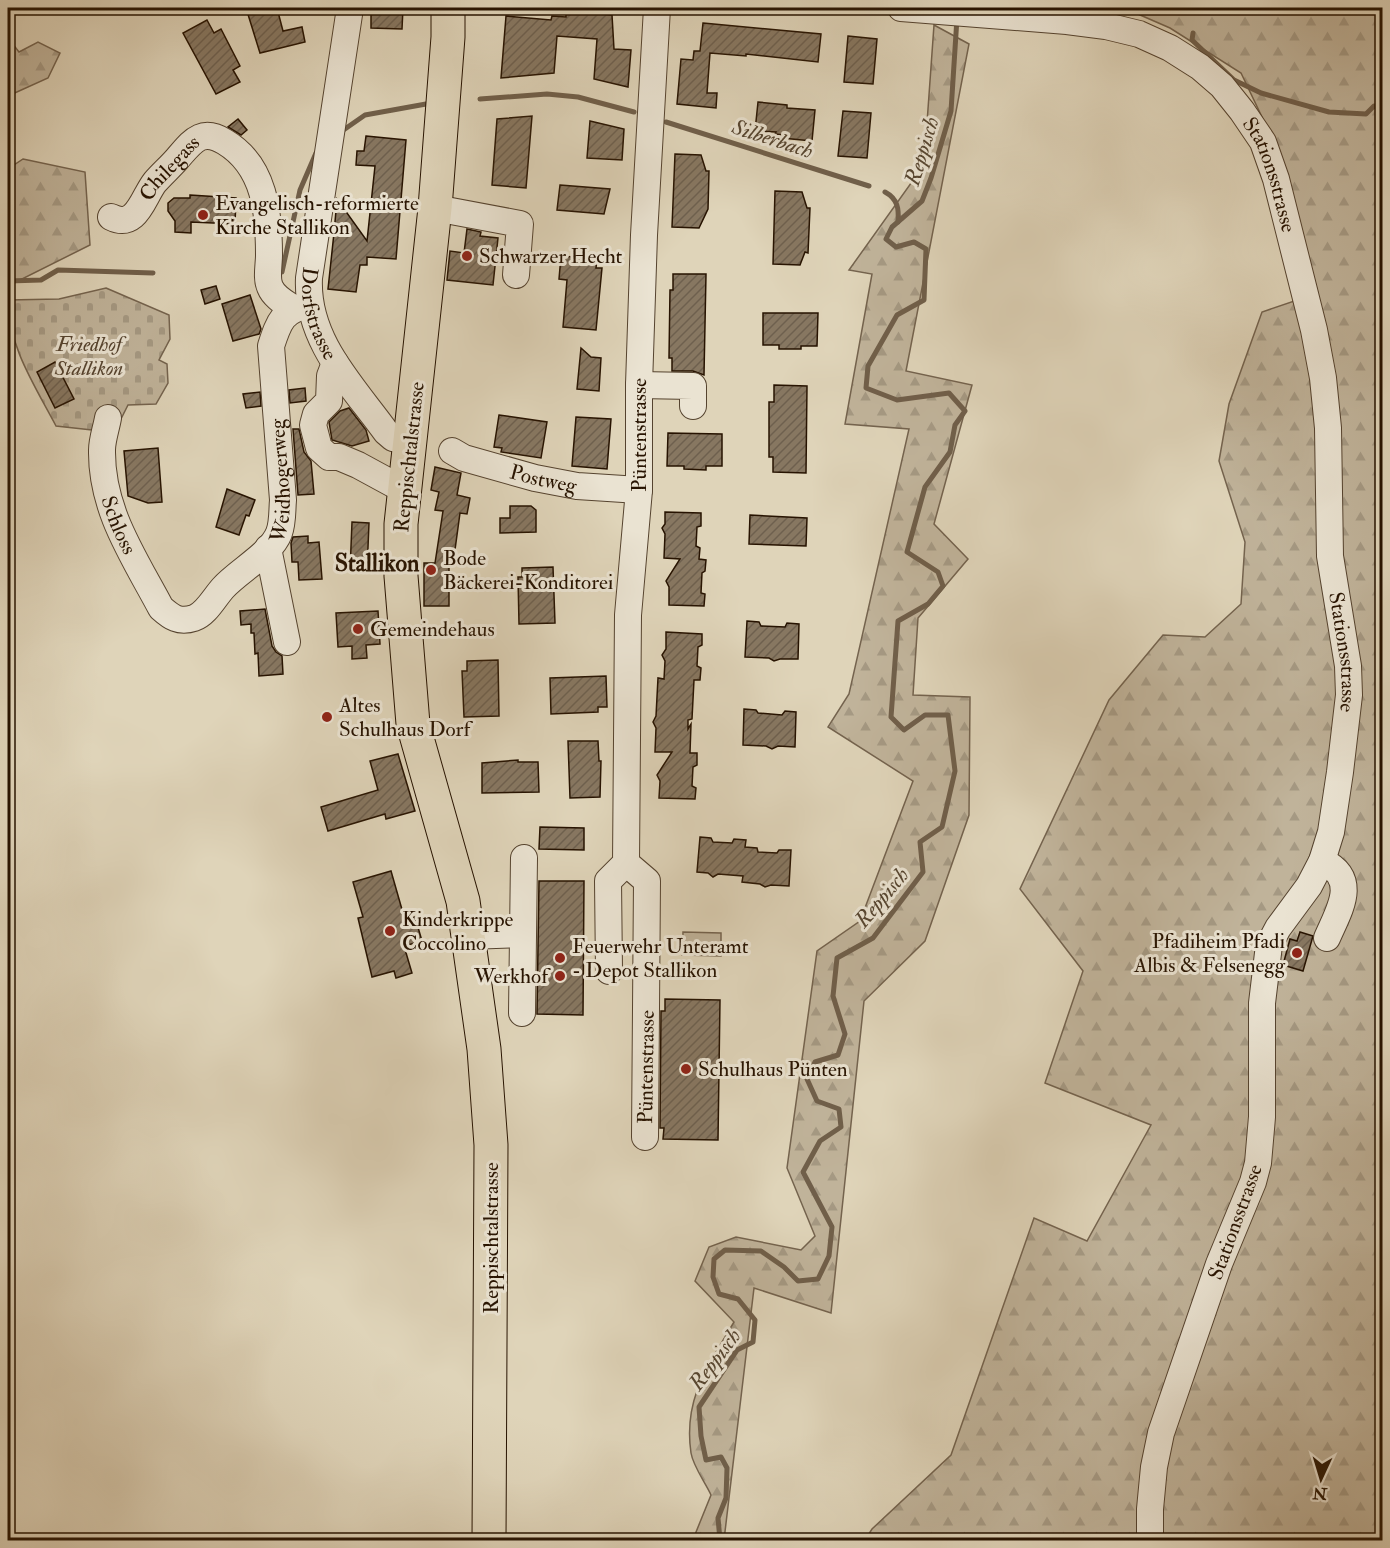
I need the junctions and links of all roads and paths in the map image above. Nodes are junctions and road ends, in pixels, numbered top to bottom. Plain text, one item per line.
1 (350, 8) edge
2 (448, 8) edge
3 (657, 8) edge
4 (901, 8) edge
5 (435, 208) junction
6 (111, 217) dead end
7 (516, 275) dead end
8 (301, 307) junction
9 (335, 363) junction
10 (639, 385) junction
11 (693, 406) dead end
12 (108, 418) dead end
13 (410, 442) junction
14 (452, 451) dead end
15 (405, 484) junction
16 (639, 490) junction
17 (268, 548) junction
18 (171, 618) joint
19 (287, 642) dead end
20 (524, 858) dead end
21 (1322, 861) junction
22 (626, 863) junction
23 (523, 934) junction
24 (468, 936) junction
25 (1327, 938) dead end
26 (609, 971) dead end
27 (522, 1013) dead end
28 (645, 1137) dead end
29 (489, 1540) edge
30 (1150, 1540) edge

1 - 8 street, Dorfstrasse
2 - 5 main road, Reppischtalstrasse
3 - 10 street, Püntenstrasse
4 - 21 street, Stationsstrasse
5 - 7 street
5 - 13 main road, Reppischtalstrasse
6 - 8 street, Chilegass
8 - 9 street, Dorfstrasse
8 - 17 street, Weidhogerweg
9 - 13 street, Dorfstrasse
9 - 15 street
10 - 11 street
10 - 16 street, Püntenstrasse
12 - 18 street, Schloss
13 - 15 main road, Reppischtalstrasse
14 - 16 street, Postweg
15 - 24 main road, Reppischtalstrasse
16 - 22 street, Püntenstrasse
17 - 18 street, Weidhogerweg
17 - 19 street
20 - 23 street
21 - 25 street
21 - 30 street, Stationsstrasse
22 - 26 street
22 - 28 street, Püntenstrasse
23 - 24 street
23 - 27 street
24 - 29 main road, Reppischtalstrasse

